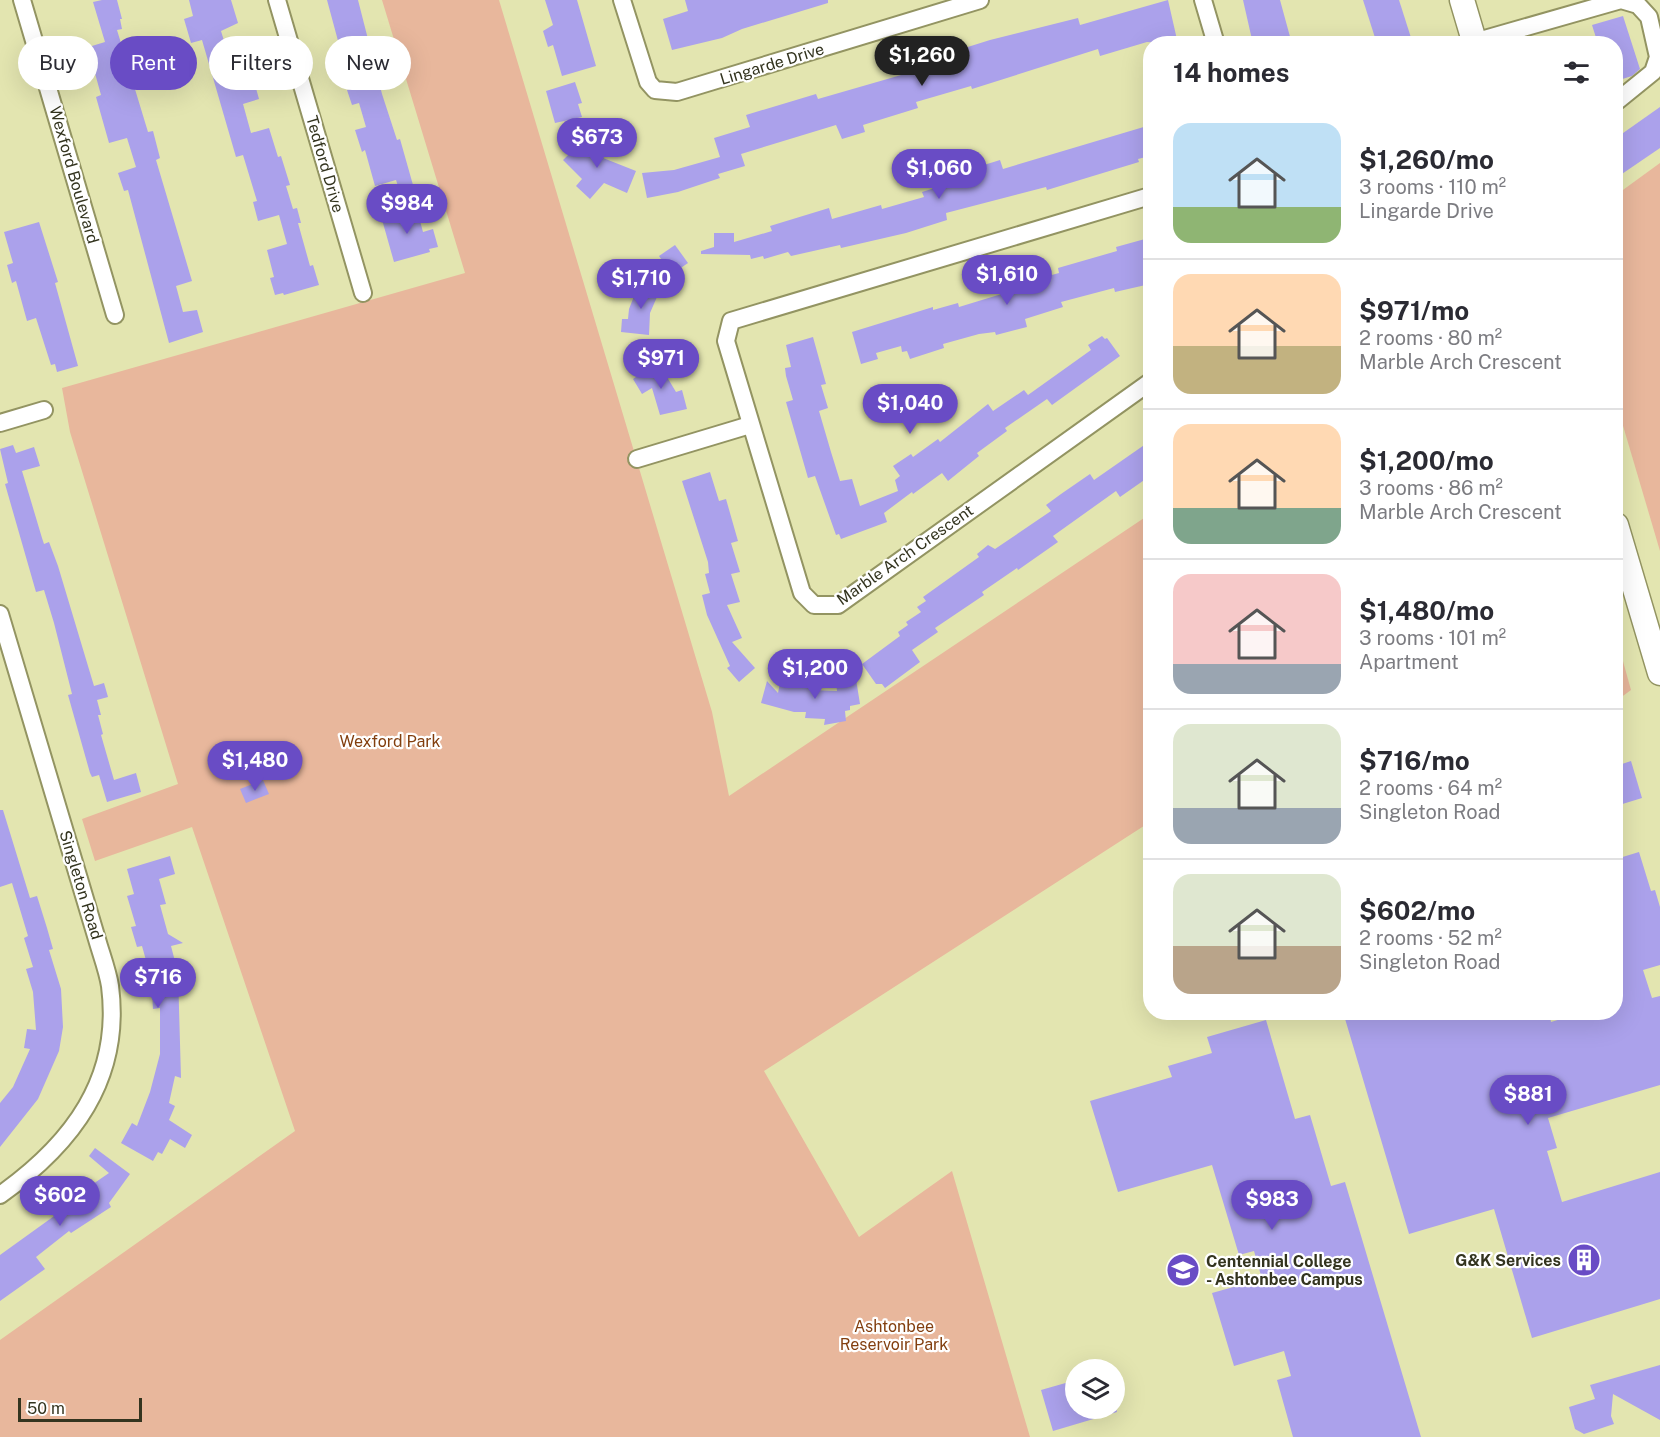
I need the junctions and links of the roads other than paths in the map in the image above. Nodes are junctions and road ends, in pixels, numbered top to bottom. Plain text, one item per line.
1 (22, 0) edge
2 (277, 0) edge
3 (622, 0) edge
4 (980, 0) edge
5 (1203, 0) edge
6 (1462, 0) edge
7 (1214, 36) edge
8 (1472, 36) edge
9 (1498, 36) edge
10 (1623, 96) edge
11 (1143, 198) edge
12 (363, 293) dead end
13 (115, 315) dead end
14 (1143, 387) edge
15 (44, 410) dead end
16 (0, 423) edge
17 (750, 425) junction
18 (637, 459) dead end
19 (1623, 549) edge
20 (0, 614) edge
21 (1660, 673) edge
22 (0, 1195) edge

1 - 13 street, Wexford Boulevard
2 - 12 street, Tedford Drive
3 - 4 street, Lingarde Drive
5 - 7 street
6 - 8 main road
9 - 10 street
11 - 17 street, Marble Arch Crescent
14 - 17 street, Marble Arch Crescent
15 - 16 street
17 - 18 street
19 - 21 main road
20 - 22 street, Singleton Road

